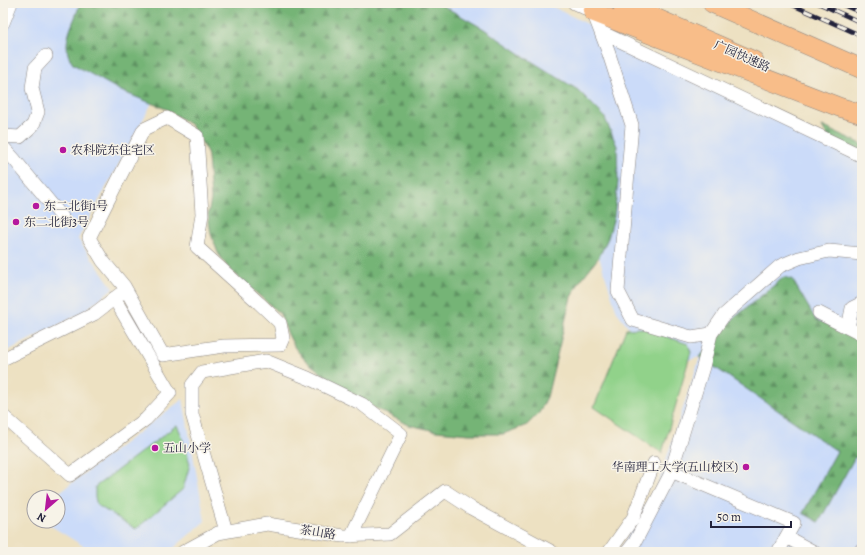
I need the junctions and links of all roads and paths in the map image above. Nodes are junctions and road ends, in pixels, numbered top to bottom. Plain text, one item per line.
1 (11, 3) edge
2 (574, 3) edge
3 (621, 3) edge
4 (712, 3) edge
5 (593, 12) junction
6 (3, 23) edge
7 (601, 32) junction
8 (46, 56) dead end
9 (862, 69) edge
10 (862, 108) edge
11 (862, 114) edge
12 (3, 136) edge
13 (3, 147) edge
14 (862, 156) edge
15 (62, 218) dead end
16 (862, 254) edge
17 (126, 289) junction
18 (114, 298) junction
19 (862, 303) edge
20 (819, 313) dead end
21 (848, 328) junction
22 (711, 334) junction
23 (862, 336) edge
24 (3, 359) edge
25 (3, 416) edge
26 (654, 463) dead end
27 (671, 471) junction
28 (226, 531) junction
29 (351, 536) junction
30 (786, 537) junction
31 (862, 549) edge
32 (632, 550) edge
33 (183, 552) edge
34 (552, 552) edge
35 (609, 552) edge
36 (778, 552) edge
37 (814, 552) edge
38 (860, 552) edge

1 - 6 street
2 - 5 street
3 - 10 highway, 广园快速路
4 - 9 highway
5 - 7 street
5 - 11 highway
7 - 14 street
7 - 22 street
8 - 12 street
13 - 15 street
16 - 22 street
17 - 17 street
17 - 18 street
18 - 24 street
18 - 25 street
19 - 21 street
20 - 21 street
21 - 23 street
22 - 27 street
26 - 35 street
27 - 30 street
27 - 32 street
28 - 29 street, 茶山路
28 - 29 street
28 - 33 street, 茶山路
29 - 34 street, 茶山路
30 - 36 street
30 - 37 street
31 - 38 street

